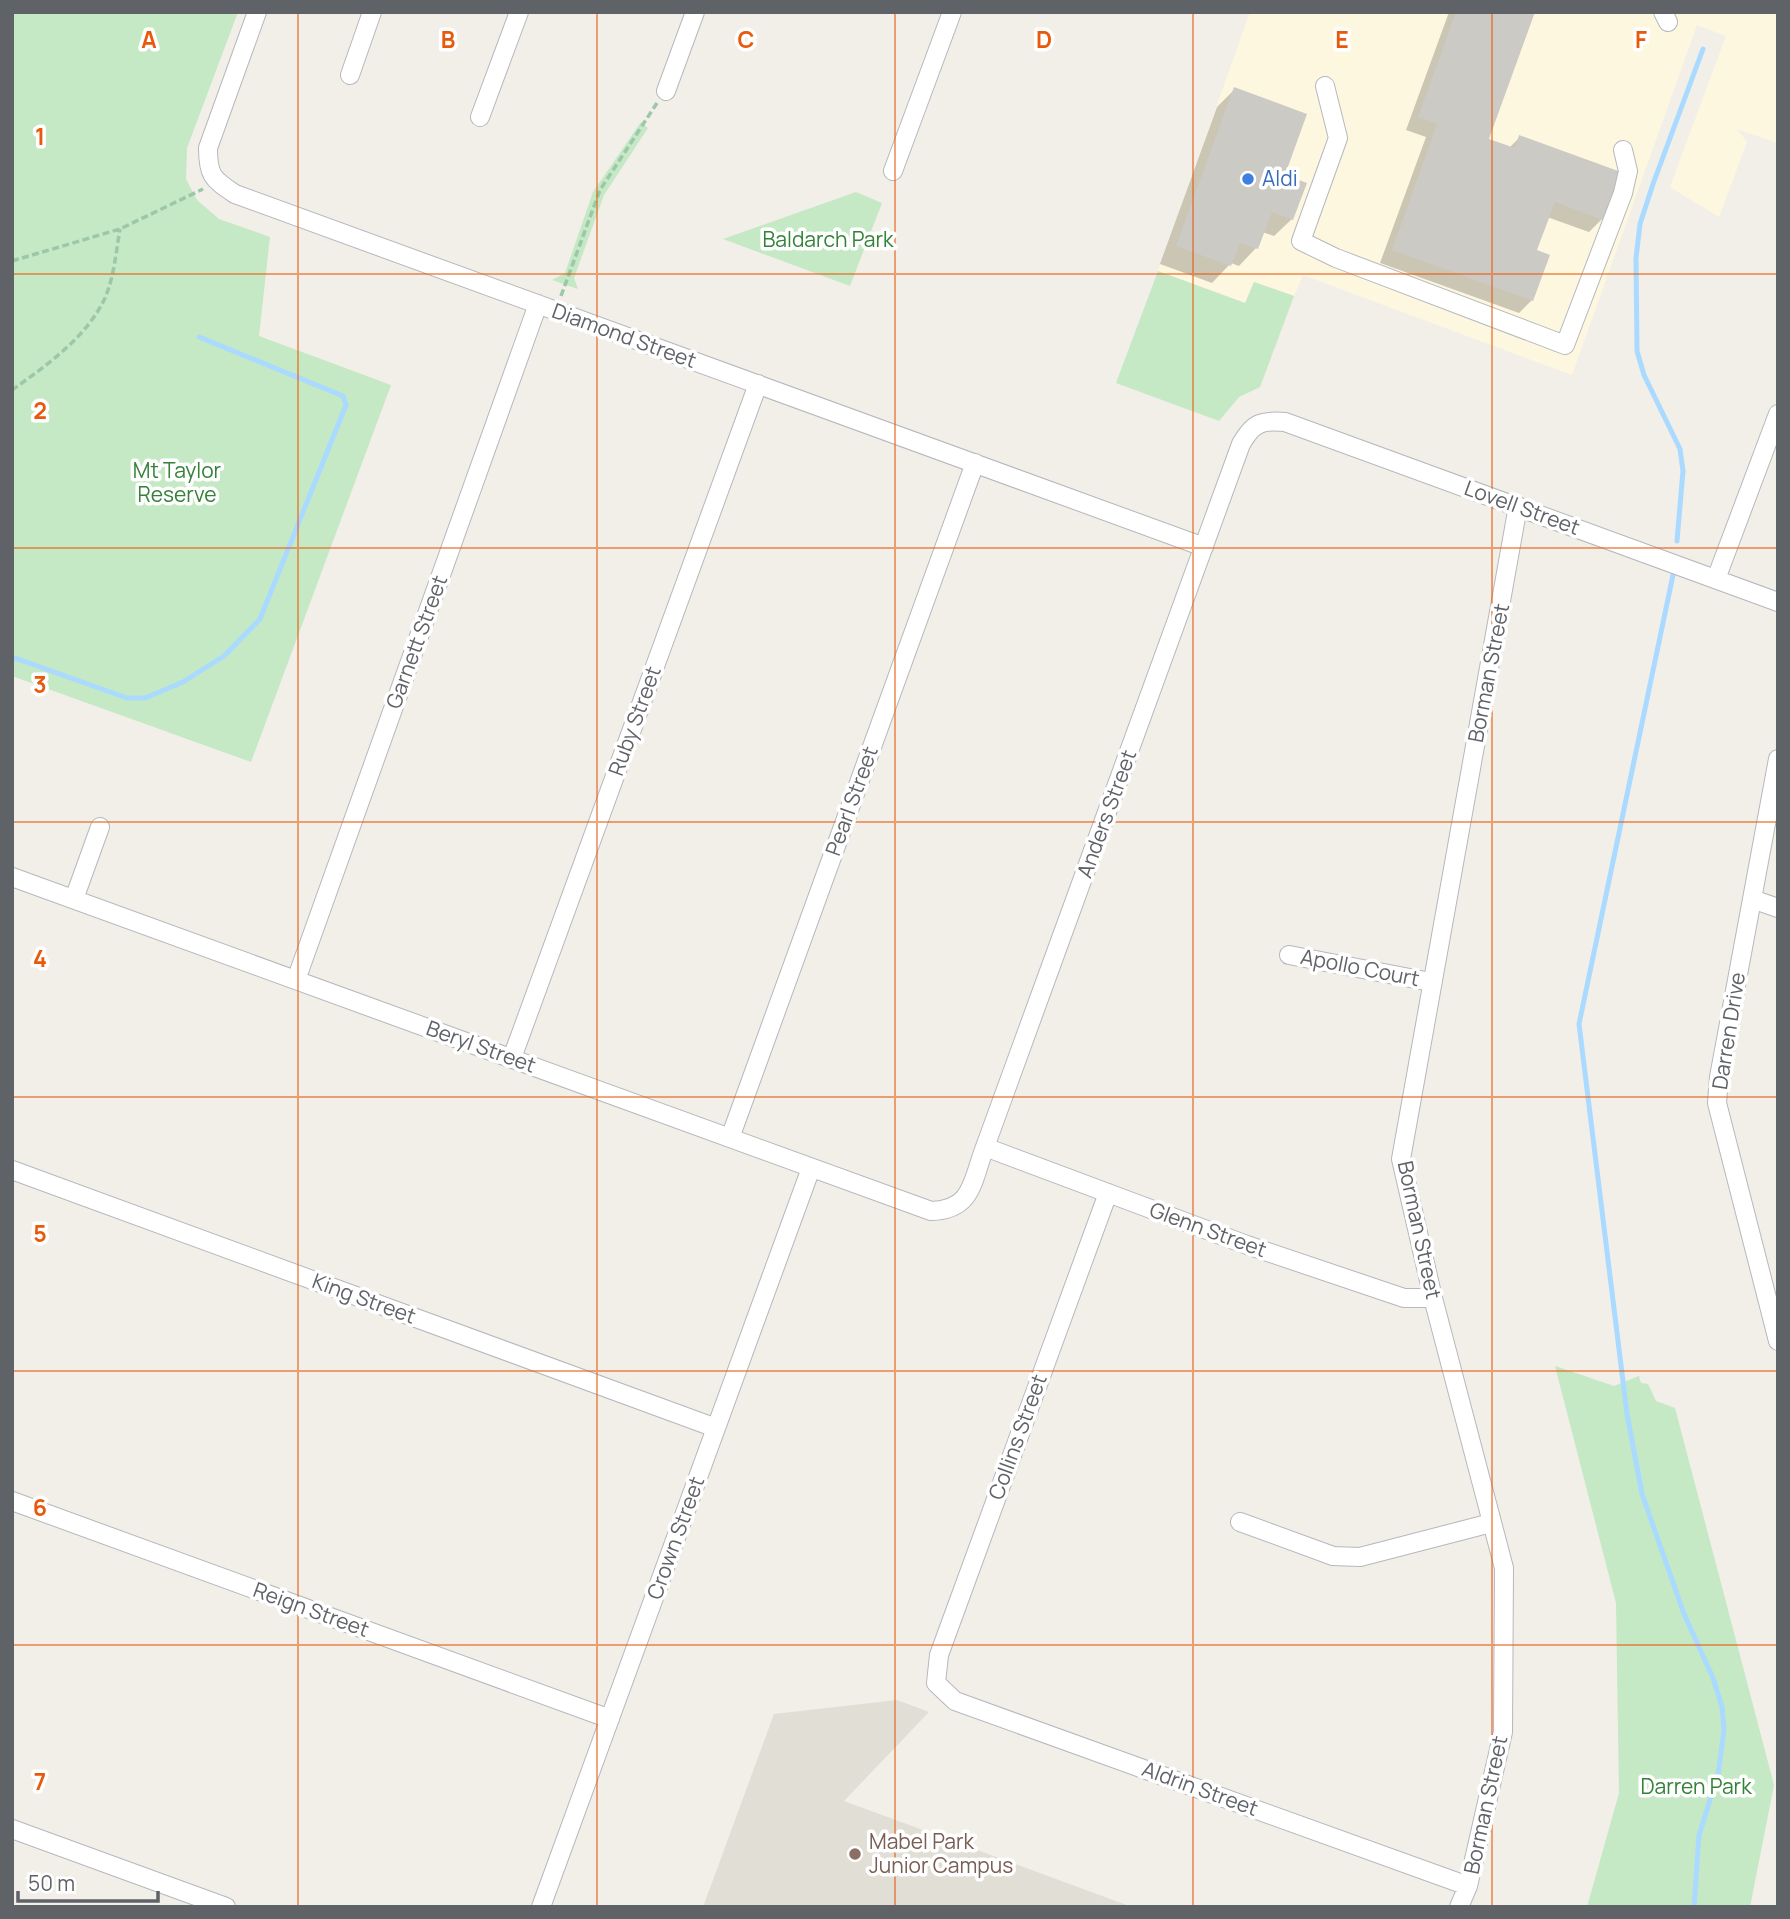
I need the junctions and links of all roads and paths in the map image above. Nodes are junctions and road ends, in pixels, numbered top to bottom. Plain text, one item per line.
1 (257, 12) edge
2 (373, 12) edge
3 (519, 12) edge
4 (695, 12) edge
5 (952, 12) edge
6 (1663, 12) edge
7 (1670, 12) edge
8 (350, 75) dead end
9 (1325, 86) dead end
10 (666, 91) joint
11 (480, 117) dead end
12 (1623, 150) dead end
13 (893, 171) dead end
14 (215, 181) junction
15 (120, 229) junction
16 (12, 261) edge
17 (538, 304) junction
18 (555, 311) junction
19 (758, 384) junction
20 (12, 390) edge
21 (1778, 414) edge
22 (1266, 420) joint
23 (975, 463) junction
24 (1518, 506) junction
25 (1204, 547) junction
26 (1716, 579) junction
27 (1778, 602) edge
28 (1778, 759) edge
29 (100, 827) dead end
30 (12, 877) edge
31 (74, 899) junction
32 (1752, 899) junction
33 (1778, 908) edge
34 (1289, 955) dead end
35 (296, 980) junction
36 (1431, 982) junction
37 (512, 1058) junction
38 (730, 1138) junction
39 (985, 1147) junction
40 (811, 1168) junction
41 (12, 1170) edge
42 (1108, 1193) junction
43 (951, 1211) joint
44 (1433, 1298) junction
45 (1778, 1341) edge
46 (716, 1428) junction
47 (12, 1501) edge
48 (1240, 1522) dead end
49 (1491, 1522) junction
50 (936, 1684) joint
51 (610, 1719) junction
52 (12, 1829) edge
53 (1468, 1886) junction
54 (226, 1907) edge
55 (541, 1907) edge
56 (1459, 1907) edge

1 - 14 street
2 - 8 street
3 - 11 street
4 - 10 street
5 - 13 street
6 - 7 street
9 - 12 street
10 - 18 path
14 - 15 path
14 - 17 street, Diamond Street
15 - 16 path
15 - 20 path
17 - 18 street, Diamond Street
17 - 35 street, Garnett Street
18 - 19 street, Diamond Street
19 - 23 street, Diamond Street
19 - 37 street, Ruby Street
21 - 26 street
22 - 24 street, Lovell Street
22 - 25 street, Anders Street
23 - 25 street, Diamond Street
23 - 38 street, Pearl Street
24 - 26 street, Lovell Street
24 - 36 street, Borman Street
25 - 39 street, Anders Street
26 - 27 street, Lovell Street
28 - 32 street, Darren Drive
29 - 31 street
30 - 31 street, Beryl Street
31 - 35 street, Beryl Street
32 - 33 street
32 - 45 street, Darren Drive
34 - 36 street, Apollo Court
35 - 37 street, Beryl Street
36 - 44 street, Borman Street
37 - 38 street, Beryl Street
38 - 40 street, Beryl Street
39 - 42 street, Glenn Street
39 - 43 street, Anders Street
40 - 43 street, Beryl Street
40 - 46 street, Crown Street
41 - 46 street, King Street
42 - 44 street, Glenn Street
42 - 50 street, Collins Street
44 - 49 street, Borman Street
46 - 51 street, Crown Street
47 - 51 street, Reign Street
48 - 49 street
49 - 53 street, Borman Street
50 - 53 street, Aldrin Street
51 - 55 street, Crown Street
52 - 54 street
53 - 56 street, Borman Street

